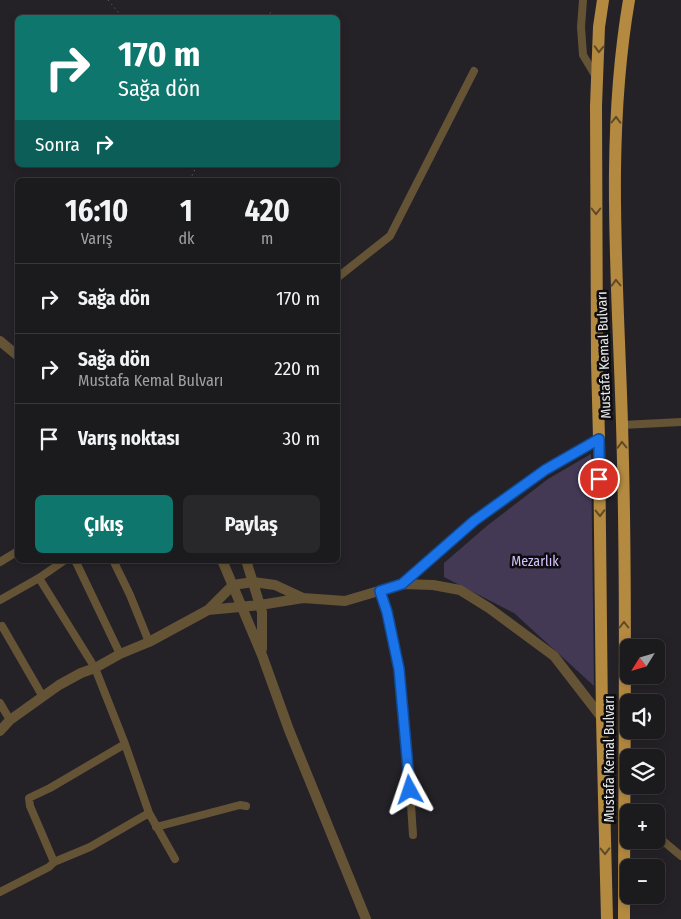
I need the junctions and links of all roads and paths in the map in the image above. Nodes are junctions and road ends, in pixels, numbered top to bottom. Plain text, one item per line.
1 (108, 0) edge
2 (583, 0) edge
3 (603, 0) edge
4 (629, 0) edge
5 (272, 9) dead end
6 (121, 15) edge
7 (269, 15) edge
8 (474, 71) dead end
9 (598, 78) junction
10 (340, 275) edge
11 (0, 336) edge
12 (0, 341) edge
13 (15, 346) edge
14 (15, 354) edge
15 (681, 422) edge
16 (622, 425) junction
17 (599, 439) junction
18 (15, 553) edge
19 (0, 562) edge
20 (61, 563) edge
21 (76, 563) edge
22 (114, 563) edge
23 (223, 563) edge
24 (247, 563) edge
25 (39, 578) junction
26 (253, 582) junction
27 (402, 584) junction
28 (234, 585) junction
29 (380, 591) junction
30 (303, 598) junction
31 (0, 600) edge
32 (260, 604) junction
33 (242, 607) junction
34 (208, 610) junction
35 (2, 626) dead end
36 (149, 642) junction
37 (120, 654) junction
38 (262, 655) junction
39 (95, 668) junction
40 (44, 697) junction
41 (0, 703) edge
42 (602, 718) junction
43 (10, 720) junction
44 (0, 731) edge
45 (125, 744) junction
46 (627, 804) edge
47 (246, 806) dead end
48 (149, 813) junction
49 (156, 827) junction
50 (413, 835) dead end
51 (665, 843) edge
52 (626, 849) edge
53 (681, 856) edge
54 (175, 859) dead end
55 (54, 862) junction
56 (0, 892) edge
57 (366, 919) edge
58 (606, 919) edge
59 (624, 919) edge

1 - 6 path
2 - 9 street
3 -> 9 highway, Mustafa Kemal Bulvarı
16 -> 4 highway, Mustafa Kemal Bulvarı
5 - 7 path
8 - 10 street
9 -> 17 highway, Mustafa Kemal Bulvarı
11 - 13 street
12 - 14 street
15 - 16 street
46 -> 16 highway, Mustafa Kemal Bulvarı
17 - 27 street
17 -> 42 highway, Mustafa Kemal Bulvarı
18 - 19 street
20 - 25 street
21 - 37 street
22 - 36 street
23 - 28 street
24 - 26 street
25 - 31 street
25 - 39 street
26 - 28 street
26 - 30 street
26 - 32 street
27 - 29 street
27 - 42 street
28 - 33 street
28 - 34 street
29 - 30 street
29 - 50 street
30 - 32 street
32 - 33 street
32 - 38 street
33 - 34 street
33 - 38 street
34 - 36 street
35 - 40 street
36 - 37 street
37 - 39 street
38 - 57 street
39 - 40 street
39 - 45 street
40 - 43 street
41 - 43 street
42 -> 58 highway, Mustafa Kemal Bulvarı
43 - 44 street
45 - 48 street
45 - 55 street
47 - 49 street
48 - 49 street
48 - 55 street
49 - 54 street
51 - 53 street
52 - 59 highway, Mustafa Kemal Bulvarı
55 - 56 street

